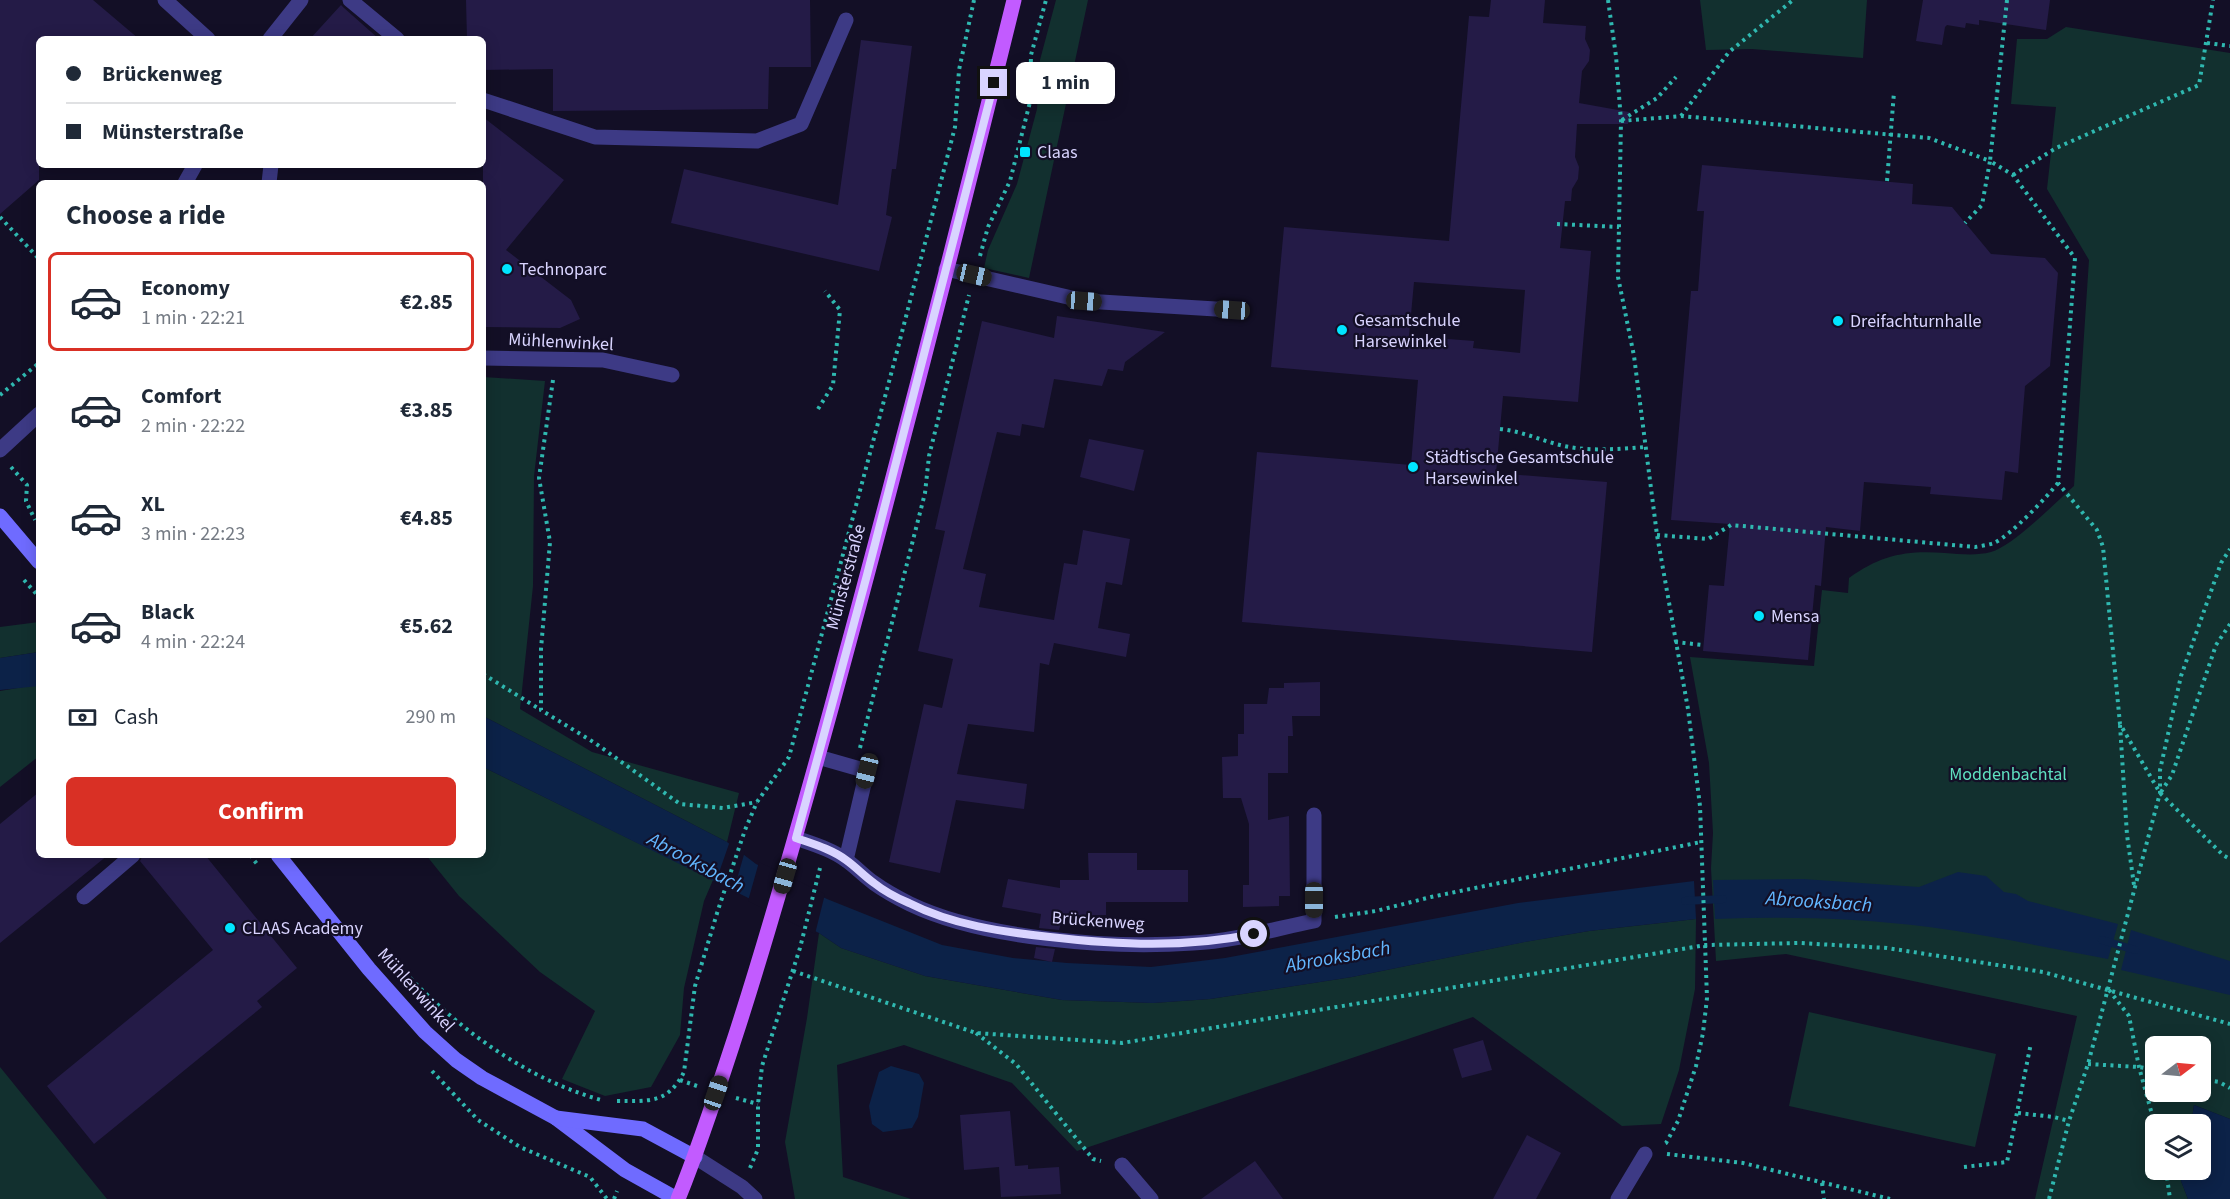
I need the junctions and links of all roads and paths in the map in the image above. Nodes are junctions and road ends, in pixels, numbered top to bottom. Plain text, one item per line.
1 (165, 0) edge
2 (301, 0) edge
3 (350, 0) edge
4 (974, 0) edge
5 (1014, 0) edge
6 (1046, 0) edge
7 (1608, 0) edge
8 (1793, 0) edge
9 (2007, 0) edge
10 (2213, 0) edge
11 (846, 20) dead end
12 (205, 36) edge
13 (272, 36) edge
14 (393, 36) edge
15 (2207, 43) junction
16 (2230, 46) edge
17 (1676, 76) dead end
18 (1894, 92) dead end
19 (486, 101) edge
20 (1681, 116) junction
21 (1621, 121) junction
22 (1891, 134) junction
23 (1990, 161) junction
24 (2013, 175) junction
25 (1887, 181) dead end
26 (0, 217) edge
27 (1965, 223) dead end
28 (1557, 224) dead end
29 (1619, 227) junction
30 (36, 256) edge
31 (946, 269) junction
32 (974, 275) junction
33 (825, 291) dead end
34 (1232, 310) dead end
35 (486, 358) edge
36 (555, 358) junction
37 (36, 365) edge
38 (672, 375) dead end
39 (0, 395) edge
40 (818, 409) dead end
41 (36, 417) edge
42 (1500, 429) dead end
43 (1645, 447) junction
44 (0, 450) edge
45 (2058, 483) junction
46 (27, 485) dead end
47 (0, 516) edge
48 (36, 519) edge
49 (1657, 535) junction
50 (2230, 549) edge
51 (36, 558) edge
52 (2230, 624) edge
53 (1675, 642) junction
54 (1703, 645) dead end
55 (486, 676) edge
56 (541, 710) junction
57 (2120, 724) junction
58 (818, 757) junction
59 (847, 766) junction
60 (2160, 793) junction
61 (758, 802) junction
62 (1314, 815) dead end
63 (796, 838) junction
64 (1701, 842) junction
65 (130, 858) edge
66 (280, 858) edge
67 (2230, 859) edge
68 (846, 860) junction
69 (819, 871) dead end
70 (2134, 889) junction
71 (84, 897) dead end
72 (1314, 921) junction
73 (1706, 945) junction
74 (793, 971) junction
75 (408, 976) dead end
76 (2108, 990) junction
77 (2230, 1024) edge
78 (976, 1033) junction
79 (2031, 1043) dead end
80 (2088, 1064) junction
81 (2139, 1067) junction
82 (2145, 1068) edge
83 (2211, 1080) edge
84 (2230, 1088) edge
85 (742, 1100) dead end
86 (758, 1104) junction
87 (2018, 1113) junction
88 (2152, 1114) edge
89 (556, 1118) junction
90 (2069, 1121) junction
91 (758, 1149) dead end
92 (1645, 1154) junction
93 (695, 1157) junction
94 (1122, 1165) joint
95 (1964, 1167) dead end
96 (2167, 1180) edge
97 (1822, 1183) junction
98 (677, 1199) edge
99 (755, 1199) edge
100 (1151, 1199) edge
101 (1618, 1199) edge
102 (1824, 1199) edge
103 (1890, 1199) edge
104 (2049, 1199) edge
105 (2170, 1199) edge

1 - 12 street
2 - 13 street
3 - 14 street
4 - 61 path
5 - 31 main road, Münsterstraße
6 - 32 path
7 - 21 path
8 - 20 path
9 - 23 path
10 - 15 path
11 - 19 street
15 - 16 path
15 - 24 path
17 - 21 path
18 - 22 path
20 - 21 path
20 - 22 path
21 - 29 path
22 - 23 path
22 - 25 path
23 - 24 path
23 - 27 path
24 - 45 path
26 - 30 path
28 - 29 path
29 - 43 path
31 - 32 street
31 - 58 main road, Münsterstraße
32 - 34 street
32 - 59 path
33 - 40 path
35 - 36 street, Mühlenwinkel
36 - 38 street, Mühlenwinkel
36 - 56 path
37 - 39 path
41 - 44 street
42 - 43 path
43 - 49 path
45 - 49 path
45 - 57 path
46 - 48 path
47 - 51 street
49 - 53 path
50 - 60 path
52 - 60 path
53 - 54 path
53 - 64 path
55 - 56 path
56 - 61 path
57 - 60 path
57 - 70 path
58 - 59 street
58 - 63 main road, Münsterstraße
59 - 68 street
60 - 67 path
60 - 70 path
61 - 75 path
62 - 72 street
63 - 68 street, Brückenweg
63 - 93 main road, Münsterstraße
64 - 72 path
64 - 73 path
65 - 71 street
66 - 89 street, Mühlenwinkel
68 - 72 street, Brückenweg
69 - 74 path
70 - 76 path
73 - 76 path
73 - 78 path
73 - 92 path
74 - 78 path
74 - 86 path
76 - 77 path
76 - 80 path
76 - 81 path
78 - 94 path
79 - 87 path
80 - 81 path
80 - 90 path
81 - 82 path
81 - 88 path
83 - 84 path
85 - 86 path
86 - 91 path
87 - 90 path
87 - 95 path
89 - 93 street, Mühlenwinkel
89 - 98 street, Mühlenwinkel
90 - 104 path
92 - 97 path
92 - 101 street
93 - 98 main road, Münsterstraße
93 - 99 street
94 - 100 street
96 - 105 path
97 - 102 path
97 - 103 path

